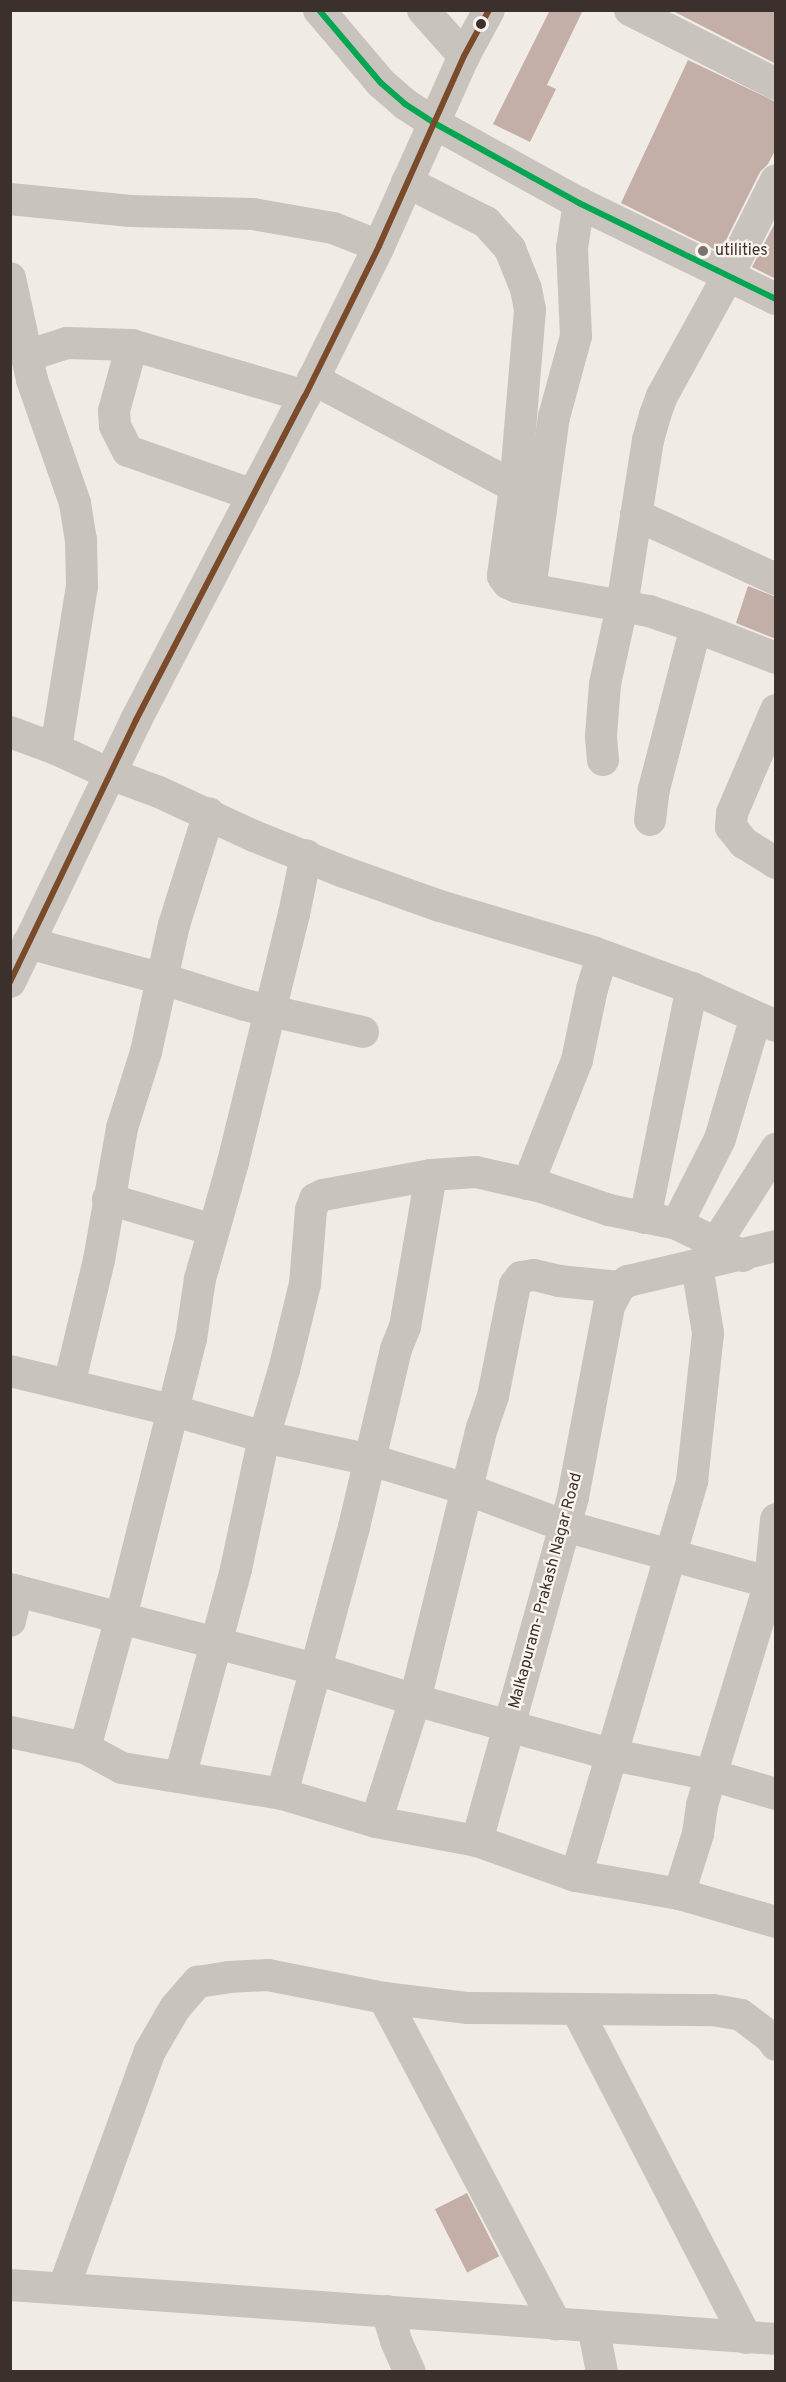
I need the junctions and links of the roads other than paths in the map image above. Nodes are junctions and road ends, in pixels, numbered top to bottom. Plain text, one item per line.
1 (319, 10) edge
2 (423, 10) edge
3 (489, 10) edge
4 (630, 10) edge
5 (464, 56) junction
6 (776, 84) edge
7 (434, 123) junction
8 (776, 180) edge
9 (407, 182) junction
10 (10, 199) edge
11 (579, 203) junction
12 (379, 246) junction
13 (728, 276) junction
14 (10, 278) edge
15 (776, 299) edge
16 (132, 345) junction
17 (23, 371) edge
18 (309, 388) junction
19 (515, 487) junction
20 (253, 495) junction
21 (636, 515) junction
22 (775, 576) edge
23 (530, 589) junction
24 (622, 606) junction
25 (696, 627) junction
26 (776, 658) edge
27 (776, 710) edge
28 (10, 732) edge
29 (56, 748) junction
30 (603, 760) dead end
31 (110, 774) junction
32 (209, 813) junction
33 (650, 820) dead end
34 (306, 855) junction
35 (776, 863) edge
36 (28, 943) junction
37 (603, 956) junction
38 (163, 979) junction
39 (10, 982) edge
40 (692, 988) junction
41 (270, 1010) junction
42 (766, 1021) edge
43 (363, 1032) dead end
44 (776, 1149) edge
45 (431, 1175) junction
46 (528, 1184) junction
47 (108, 1199) junction
48 (645, 1218) junction
49 (677, 1224) junction
50 (213, 1230) junction
51 (776, 1246) edge
52 (706, 1255) junction
53 (619, 1287) junction
54 (10, 1371) edge
55 (69, 1385) junction
56 (171, 1410) junction
57 (264, 1437) junction
58 (371, 1460) junction
59 (469, 1490) junction
60 (776, 1519) edge
61 (565, 1526) junction
62 (670, 1555) junction
63 (773, 1584) edge
64 (13, 1600) edge
65 (122, 1617) junction
66 (214, 1642) junction
67 (316, 1669) junction
68 (415, 1700) junction
69 (510, 1725) junction
70 (10, 1732) edge
71 (85, 1749) junction
72 (613, 1755) junction
73 (711, 1775) junction
74 (180, 1777) junction
75 (282, 1794) junction
76 (776, 1794) edge
77 (376, 1822) junction
78 (477, 1842) junction
79 (576, 1876) junction
80 (678, 1894) junction
81 (775, 1921) edge
82 (384, 1998) junction
83 (577, 2010) junction
84 (776, 2045) edge
85 (10, 2285) edge
86 (64, 2287) junction
87 (387, 2311) junction
88 (556, 2324) junction
89 (593, 2326) junction
90 (761, 2339) edge
91 (410, 2372) edge
92 (602, 2372) edge

1 - 7 street
2 - 5 street
3 - 5 street
4 - 6 street
5 - 7 street
7 - 9 street
7 - 11 street
8 - 13 street
9 - 12 street
9 - 19 street
10 - 12 street
11 - 13 street
11 - 23 street
12 - 18 street
13 - 15 street
13 - 21 street
14 - 17 street
16 - 17 street
16 - 18 street
16 - 20 street
17 - 29 street
18 - 19 street
18 - 20 street
19 - 23 street
20 - 31 street
21 - 22 street
21 - 24 street
23 - 24 street
24 - 25 street
24 - 30 street
25 - 26 street
25 - 33 street
27 - 35 street
28 - 29 street
29 - 31 street
31 - 32 street
31 - 36 street
32 - 34 street
32 - 38 street
34 - 37 street
34 - 41 street
36 - 38 street
36 - 39 street
37 - 40 street
37 - 46 street
38 - 41 street
38 - 47 street
40 - 42 street
40 - 48 street
41 - 43 street
41 - 50 street
42 - 49 street
44 - 52 street
45 - 46 street
45 - 57 street
45 - 58 street
46 - 48 street
47 - 50 street
47 - 55 street
48 - 49 street
49 - 52 street
50 - 56 street
51 - 52 street
52 - 53 street
52 - 62 street
53 - 59 street
53 - 61 street, Malkapuram- Prakash Nagar Road
54 - 55 street
55 - 56 street
56 - 57 street
56 - 65 street
57 - 58 street
57 - 66 street
58 - 59 street
58 - 67 street
59 - 61 street
59 - 68 street
60 - 63 street
61 - 62 street
61 - 69 street, Malkapuram- Prakash Nagar Road
62 - 63 street
62 - 72 street
63 - 73 street
64 - 65 street
65 - 66 street
65 - 71 street
66 - 67 street
66 - 74 street
67 - 68 street
67 - 75 street
68 - 69 street
68 - 77 street
69 - 72 street
69 - 78 street, Malkapuram- Prakash Nagar Road
70 - 71 street
71 - 74 street
72 - 73 street
72 - 79 street
73 - 76 street
73 - 80 street
74 - 75 street
75 - 77 street
77 - 78 street
78 - 79 street
79 - 80 street
80 - 81 street
82 - 83 street
82 - 86 street
82 - 88 street
83 - 84 street
83 - 90 street
85 - 86 street
86 - 87 street
87 - 88 street
87 - 91 street
88 - 89 street
89 - 90 street
89 - 92 street

